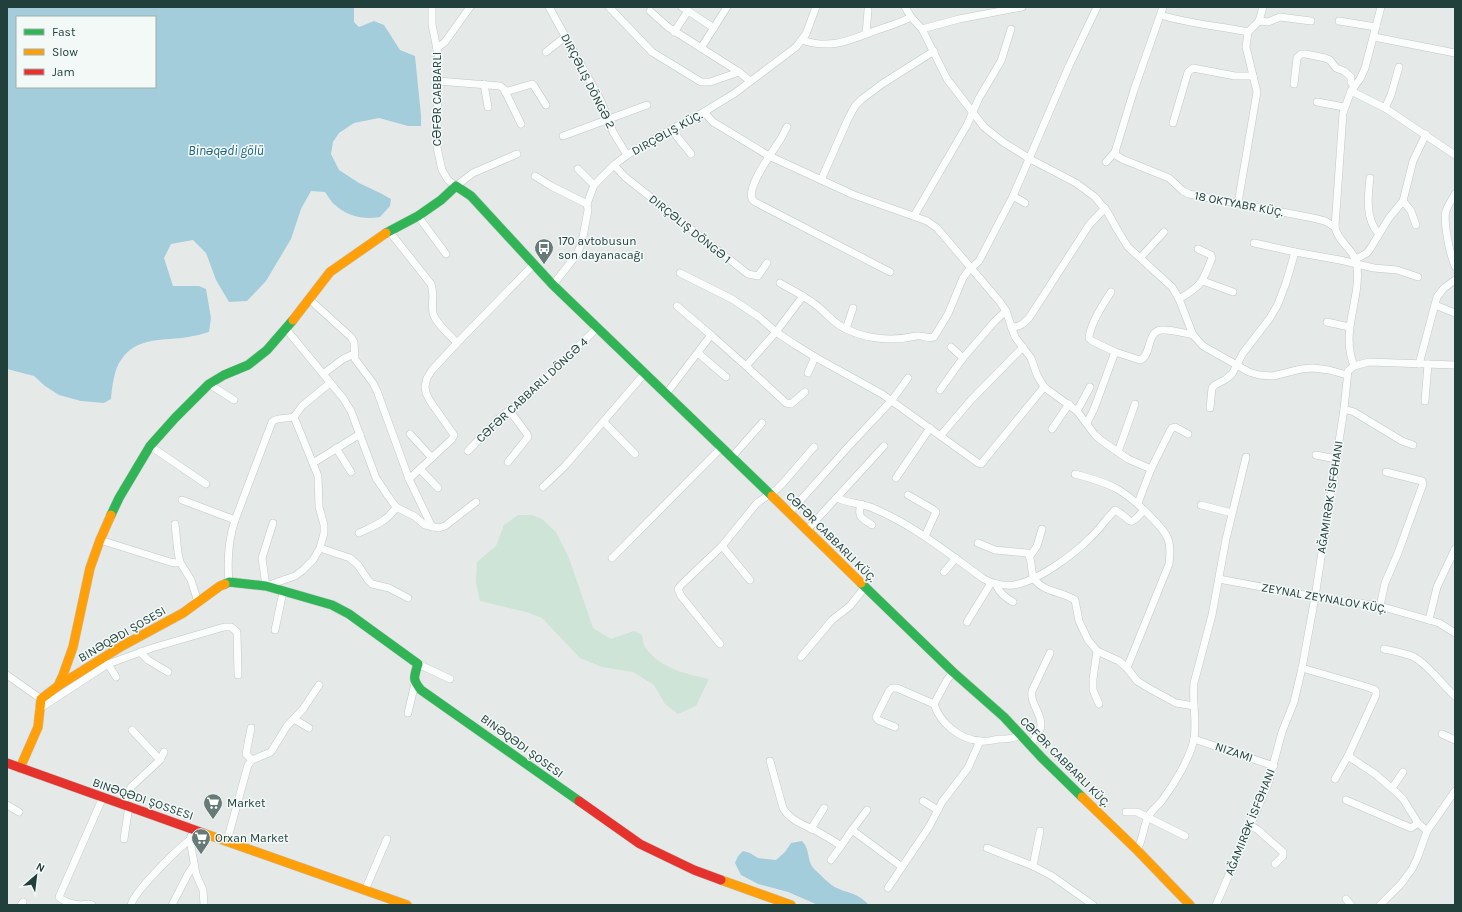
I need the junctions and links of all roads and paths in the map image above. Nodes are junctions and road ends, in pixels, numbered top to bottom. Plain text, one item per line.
1 (432, 7) edge
2 (470, 7) edge
3 (550, 7) edge
4 (609, 7) edge
5 (727, 7) edge
6 (816, 7) edge
7 (905, 7) edge
8 (1022, 7) edge
9 (1097, 7) edge
10 (1163, 7) edge
11 (1263, 7) edge
12 (1381, 7) edge
13 (685, 9) edge
14 (868, 10) dead end
15 (650, 11) dead end
16 (1160, 15) junction
17 (912, 17) junction
18 (1259, 21) junction
19 (1311, 21) dead end
20 (1339, 21) dead end
21 (1376, 27) junction
22 (714, 28) junction
23 (922, 29) junction
24 (1011, 29) dead end
25 (674, 32) junction
26 (1248, 32) junction
27 (866, 34) junction
28 (565, 37) junction
29 (1374, 37) junction
30 (802, 40) junction
31 (438, 48) junction
32 (701, 48) junction
33 (934, 51) junction
34 (546, 52) dead end
35 (1455, 53) edge
36 (1399, 67) dead end
37 (739, 72) junction
38 (1253, 76) junction
39 (438, 81) junction
40 (750, 81) junction
41 (484, 84) junction
42 (1294, 84) dead end
43 (1352, 89) junction
44 (505, 92) junction
45 (1317, 102) dead end
46 (546, 105) dead end
47 (647, 105) dead end
48 (488, 107) dead end
49 (1344, 107) junction
50 (1385, 108) junction
51 (704, 112) junction
52 (973, 113) junction
53 (608, 119) junction
54 (1173, 123) dead end
55 (521, 124) dead end
56 (787, 127) dead end
57 (671, 130) junction
58 (1426, 134) junction
59 (563, 136) dead end
60 (1115, 152) junction
61 (517, 154) dead end
62 (691, 154) dead end
63 (627, 155) junction
64 (1455, 155) edge
65 (769, 156) junction
66 (1030, 158) junction
67 (1106, 162) dead end
68 (614, 165) junction
69 (578, 169) dead end
70 (535, 176) dead end
71 (1370, 178) dead end
72 (821, 180) junction
73 (594, 185) junction
74 (456, 186) junction
75 (1455, 194) edge
76 (1014, 196) junction
77 (1403, 201) junction
78 (1025, 203) dead end
79 (1238, 203) junction
80 (587, 204) junction
81 (1105, 208) junction
82 (418, 216) junction
83 (914, 216) junction
84 (1416, 224) dead end
85 (1335, 227) junction
86 (389, 231) junction
87 (1164, 232) dead end
88 (1378, 233) junction
89 (1254, 243) dead end
90 (1198, 249) dead end
91 (1295, 252) junction
92 (446, 254) dead end
93 (1141, 257) junction
94 (1356, 262) junction
95 (767, 263) dead end
96 (534, 264) junction
97 (1455, 266) edge
98 (972, 268) junction
99 (890, 272) dead end
100 (680, 273) dead end
101 (1418, 277) dead end
102 (1455, 280) edge
103 (1202, 281) junction
104 (780, 283) dead end
105 (553, 285) junction
106 (1111, 292) dead end
107 (1233, 292) dead end
108 (803, 296) junction
109 (1179, 299) junction
110 (309, 300) junction
111 (1435, 305) junction
112 (677, 306) dead end
113 (853, 308) dead end
114 (1006, 311) junction
115 (1455, 313) edge
116 (1327, 322) dead end
117 (1011, 327) junction
118 (1349, 327) junction
119 (597, 328) junction
120 (286, 329) junction
121 (846, 329) junction
122 (776, 332) junction
123 (711, 335) junction
124 (1193, 335) junction
125 (457, 343) junction
126 (951, 347) dead end
127 (1024, 347) junction
128 (698, 352) junction
129 (1115, 352) junction
130 (354, 354) junction
131 (815, 357) junction
132 (963, 358) junction
133 (1419, 364) junction
134 (1428, 364) junction
135 (1237, 365) junction
136 (1455, 365) edge
137 (746, 366) junction
138 (1354, 366) junction
139 (645, 373) junction
140 (808, 373) dead end
141 (323, 374) junction
142 (1347, 375) junction
143 (726, 377) dead end
144 (908, 378) dead end
145 (209, 384) junction
146 (330, 384) junction
147 (1044, 387) junction
148 (1090, 387) dead end
149 (940, 390) dead end
150 (805, 392) dead end
151 (666, 394) junction
152 (234, 400) dead end
153 (892, 400) junction
154 (1425, 401) dead end
155 (1068, 404) junction
156 (1136, 404) dead end
157 (1210, 408) dead end
158 (1344, 409) junction
159 (510, 411) junction
160 (1076, 411) junction
161 (294, 417) junction
162 (604, 422) junction
163 (762, 423) dead end
164 (1087, 423) junction
165 (930, 428) junction
166 (1052, 429) dead end
167 (360, 434) junction
168 (410, 434) dead end
169 (1188, 434) dead end
170 (941, 435) junction
171 (1413, 445) dead end
172 (150, 446) junction
173 (884, 446) dead end
174 (722, 447) junction
175 (814, 447) dead end
176 (336, 448) junction
177 (468, 451) dead end
178 (1118, 452) junction
179 (635, 454) dead end
180 (1316, 455) dead end
181 (732, 457) junction
182 (1246, 457) dead end
183 (432, 458) junction
184 (1336, 459) junction
185 (508, 462) dead end
186 (313, 463) junction
187 (420, 469) junction
188 (1151, 469) junction
189 (351, 472) dead end
190 (1386, 472) dead end
191 (1075, 474) dead end
192 (896, 478) dead end
193 (409, 479) junction
194 (206, 484) dead end
195 (543, 487) dead end
196 (438, 488) dead end
197 (770, 494) junction
198 (908, 495) dead end
199 (837, 498) junction
200 (182, 500) dead end
201 (476, 502) dead end
202 (1138, 503) junction
203 (861, 504) junction
204 (1201, 505) dead end
205 (396, 507) junction
206 (1144, 510) junction
207 (1232, 512) junction
208 (789, 513) junction
209 (235, 520) junction
210 (273, 523) dead end
211 (176, 524) dead end
212 (872, 525) dead end
213 (432, 527) junction
214 (807, 530) junction
215 (1042, 530) dead end
216 (359, 533) dead end
217 (925, 536) junction
218 (100, 540) junction
219 (978, 543) dead end
220 (722, 546) junction
221 (320, 548) junction
222 (1455, 549) edge
223 (1030, 556) junction
224 (612, 558) dead end
225 (956, 558) junction
226 (180, 562) junction
227 (944, 572) dead end
228 (1033, 578) junction
229 (1219, 579) junction
230 (750, 580) dead end
231 (229, 582) junction
232 (994, 583) junction
233 (266, 586) junction
234 (865, 587) junction
235 (283, 592) junction
236 (1315, 597) junction
237 (408, 598) dead end
238 (198, 602) junction
239 (1013, 602) dead end
240 (1380, 606) junction
241 (1428, 620) junction
242 (967, 622) dead end
243 (275, 630) dead end
244 (1455, 633) edge
245 (720, 644) dead end
246 (1384, 649) dead end
247 (1097, 651) junction
248 (140, 652) junction
249 (1050, 653) dead end
250 (801, 657) dead end
251 (108, 664) junction
252 (418, 664) junction
253 (1127, 668) junction
254 (1302, 668) junction
255 (168, 672) dead end
256 (953, 672) junction
257 (7, 675) edge
258 (238, 676) dead end
259 (116, 677) dead end
260 (450, 679) dead end
261 (416, 683) junction
262 (319, 685) dead end
263 (58, 686) junction
264 (1455, 696) edge
265 (41, 699) junction
266 (934, 704) junction
267 (1099, 704) dead end
268 (1194, 706) junction
269 (39, 709) junction
270 (408, 713) dead end
271 (294, 719) junction
272 (895, 727) dead end
273 (251, 728) dead end
274 (309, 728) dead end
275 (132, 730) dead end
276 (1020, 734) junction
277 (1442, 734) dead end
278 (1194, 738) junction
279 (1455, 740) edge
280 (980, 741) junction
281 (1030, 745) junction
282 (164, 752) dead end
283 (1348, 754) junction
284 (160, 760) junction
285 (252, 760) junction
286 (770, 761) dead end
287 (7, 763) edge
288 (1274, 766) junction
289 (20, 768) junction
290 (1403, 772) dead end
291 (1335, 779) dead end
292 (1392, 788) junction
293 (1455, 791) edge
294 (103, 797) junction
295 (1346, 800) dead end
296 (923, 801) dead end
297 (7, 805) edge
298 (126, 805) junction
299 (824, 808) dead end
300 (867, 810) dead end
301 (938, 810) junction
302 (20, 812) dead end
303 (1126, 812) dead end
304 (1148, 817) junction
305 (1418, 823) junction
306 (1250, 825) junction
307 (193, 829) junction
308 (811, 829) junction
309 (852, 830) junction
310 (1040, 831) dead end
311 (1427, 831) junction
312 (1185, 836) dead end
313 (124, 839) dead end
314 (387, 839) dead end
315 (190, 840) junction
316 (227, 841) junction
317 (842, 846) junction
318 (987, 848) dead end
319 (1137, 850) junction
320 (832, 860) dead end
321 (1275, 864) dead end
322 (194, 865) junction
323 (1033, 866) junction
324 (902, 867) junction
325 (888, 888) dead end
326 (365, 890) junction
327 (1346, 899) dead end
328 (70, 904) edge
329 (92, 905) edge
330 (131, 905) edge
331 (172, 905) edge
332 (204, 905) edge
333 (407, 905) edge
334 (791, 905) edge
335 (1093, 905) edge
336 (1190, 905) edge
337 (1216, 905) edge
338 (1351, 905) edge
339 (1380, 905) edge

1 - 31 street
2 - 31 street
3 - 28 street, DIRÇƏLIŞ DÖNGƏ 2
4 - 37 street
5 - 22 street
6 - 30 street, DIRÇƏLIŞ KÜÇ.
7 - 17 street
8 - 23 street
9 - 66 street
10 - 16 street
11 - 18 street
12 - 21 street
13 - 22 street
13 - 25 street
14 - 27 street
15 - 25 street
16 - 26 street
16 - 60 street
17 - 23 street
17 - 27 street
18 - 19 street
18 - 26 street
20 - 21 street
21 - 29 street
22 - 32 street
23 - 33 street
24 - 52 street
25 - 32 street
26 - 38 street
27 - 30 street
28 - 34 street
28 - 53 street, DIRÇƏLIŞ DÖNGƏ 2
29 - 35 street
29 - 43 street
30 - 40 street, DIRÇƏLIŞ KÜÇ.
31 - 39 street
32 - 37 street
33 - 52 street
33 - 72 street
36 - 50 street
37 - 40 street
38 - 54 street
38 - 79 street
39 - 41 street
39 - 74 street
40 - 51 street, DIRÇƏLIŞ KÜÇ.
41 - 44 street
41 - 48 street
42 - 43 street
43 - 49 street
43 - 50 street
44 - 46 street
44 - 55 street
45 - 49 street
47 - 53 street
49 - 85 street
50 - 58 street
51 - 57 street, DIRÇƏLIŞ KÜÇ.
51 - 65 street
52 - 66 street
52 - 83 street
53 - 59 street
53 - 63 street, DIRÇƏLIŞ DÖNGƏ 2
56 - 65 street
57 - 62 street
57 - 63 street, DIRÇƏLIŞ KÜÇ.
58 - 64 street
58 - 77 street
60 - 67 street
60 - 79 street, 18 OKTYABR KÜÇ.
61 - 74 street
63 - 68 street, DIRÇƏLIŞ KÜÇ.
65 - 72 street
65 - 99 street
66 - 76 street
66 - 81 street
68 - 73 street, DIRÇƏLIŞ KÜÇ.
68 - 95 street, DIRÇƏLIŞ DÖNGƏ 1
69 - 73 street
70 - 80 street
71 - 88 street
72 - 83 street
73 - 80 street, DIRÇƏLIŞ KÜÇ.
74 - 82 street
74 - 96 street
75 - 97 street
76 - 78 street
76 - 98 street
77 - 84 street
77 - 88 street
79 - 85 street, 18 OKTYABR KÜÇ.
80 - 105 street, DIRÇƏLIŞ KÜÇ.
81 - 93 street
81 - 117 street
82 - 86 street
82 - 92 street
83 - 98 street
85 - 94 street
86 - 110 street
86 - 125 street
87 - 93 street
88 - 94 street
89 - 91 street
90 - 103 street
91 - 94 street
91 - 135 street
93 - 109 street
94 - 101 street
94 - 118 street
96 - 105 street
96 - 125 street
98 - 114 street
98 - 121 street
100 - 122 street
102 - 111 street
103 - 107 street
103 - 109 street
104 - 108 street
105 - 119 street
106 - 129 street
108 - 121 street
108 - 122 street
109 - 124 street
110 - 120 street
110 - 130 street
111 - 115 street
111 - 133 street
112 - 123 street
113 - 121 street
114 - 117 street
114 - 132 street
116 - 118 street
117 - 127 street
118 - 138 street
119 - 139 street
119 - 159 street
120 - 141 street
120 - 145 street
122 - 131 street
122 - 137 street
123 - 128 street
123 - 137 street
124 - 129 street
124 - 135 street
125 - 183 street
126 - 132 street
127 - 147 street
127 - 170 street
128 - 143 street
128 - 151 street
129 - 164 street
130 - 141 street
130 - 193 street
131 - 140 street
131 - 153 street
132 - 149 street
133 - 134 street
133 - 138 street
134 - 136 street
134 - 154 street
135 - 142 street
135 - 157 street
137 - 150 street
138 - 142 street
139 - 151 street
139 - 162 street
141 - 146 street
142 - 158 street, AĞAMIRƏK İSFƏHANI
144 - 153 street
145 - 152 street
145 - 172 street
146 - 161 street
146 - 167 street
147 - 155 street
147 - 170 street
148 - 160 street
151 - 174 street
153 - 165 street
153 - 208 street
155 - 160 street
155 - 166 street
156 - 178 street
158 - 171 street
158 - 184 street, AĞAMIRƏK İSFƏHANI
159 - 177 street
159 - 185 street
160 - 164 street
161 - 186 street
161 - 209 street
162 - 179 street
162 - 195 street
163 - 181 street
164 - 178 street
165 - 170 street
165 - 192 street
167 - 176 street
167 - 205 street
168 - 183 street
169 - 188 street
172 - 194 street
172 - 218 street
173 - 199 street
174 - 181 street
174 - 224 street
175 - 197 street
176 - 186 street
176 - 189 street
178 - 188 street
180 - 184 street
181 - 197 street
182 - 207 street
183 - 187 street
184 - 236 street, AĞAMIRƏK İSFƏHANI
186 - 221 street
187 - 193 street
187 - 196 street
188 - 202 street
190 - 240 street
191 - 202 street
193 - 213 street
197 - 208 street
197 - 220 street
198 - 217 street
199 - 203 street
199 - 214 street
200 - 209 street
201 - 213 street
202 - 206 street
203 - 212 street
203 - 217 street
204 - 207 street
205 - 213 street
205 - 216 street
206 - 228 street
206 - 253 street
207 - 229 street
208 - 214 street
209 - 231 street
210 - 233 street
211 - 226 street
214 - 234 street
215 - 223 street
217 - 225 street
218 - 226 street
218 - 263 street
219 - 223 street
220 - 230 street
220 - 245 street
221 - 233 street
221 - 237 street
222 - 241 street
223 - 228 street
225 - 227 street
225 - 232 street
226 - 238 street
228 - 232 street
228 - 247 street
229 - 236 street, ZEYNAL ZEYNALOV KÜÇ.
229 - 268 street
231 - 233 street
231 - 238 street, BINƏQƏDI ŞOSESI
232 - 239 street
232 - 242 street
233 - 235 street
234 - 250 street
234 - 256 street
235 - 243 street
235 - 252 street
236 - 240 street, ZEYNAL ZEYNALOV KÜÇ.
236 - 254 street, AĞAMIRƏK İSFƏHANI
238 - 263 street, BINƏQƏDI ŞOSESI
240 - 241 street, ZEYNAL ZEYNALOV KÜÇ.
241 - 244 street, ZEYNAL ZEYNALOV KÜÇ.
246 - 264 street
247 - 253 street
247 - 267 street
248 - 251 street, BINƏQƏDI ŞOSESI
248 - 255 street, BINƏQƏDI ŞOSESI
248 - 258 street, BINƏQƏDI ŞOSESI
249 - 281 street
251 - 259 street, BINƏQƏDI ŞOSESI
251 - 269 street, BINƏQƏDI ŞOSESI
252 - 260 street
252 - 261 street
253 - 268 street
254 - 283 street
254 - 288 street, AĞAMIRƏK İSFƏHANI
256 - 266 street
256 - 276 street
257 - 265 street
261 - 270 street
261 - 334 street, BINƏQƏDI ŞOSESI
262 - 271 street
263 - 265 street, BINƏQƏDI ŞOSESI
265 - 269 street
266 - 272 street
266 - 280 street
268 - 278 street
269 - 289 street
271 - 274 street
271 - 285 street
273 - 285 street
275 - 284 street
276 - 280 street
276 - 281 street
277 - 279 street
278 - 288 street, NIZAMI
278 - 304 street
280 - 301 street
281 - 319 street
282 - 284 street
283 - 291 street
283 - 292 street
284 - 298 street
285 - 316 street
286 - 308 street
287 - 289 street, BINƏQƏDI ŞOSSESI
288 - 306 street, AĞAMIRƏK İSFƏHANI
289 - 294 street, BINƏQƏDI ŞOSSESI
290 - 292 street
292 - 305 street
293 - 311 street
294 - 298 street, BINƏQƏDI ŞOSSESI
294 - 328 street
295 - 305 street
296 - 301 street
297 - 302 street
298 - 307 street, BINƏQƏDI ŞOSSESI
298 - 313 street
299 - 308 street
300 - 309 street
301 - 324 street
303 - 304 street
304 - 312 street
304 - 319 street
305 - 311 street
306 - 321 street
306 - 337 street, AĞAMIRƏK İSFƏHANI
307 - 315 street
307 - 316 street, BINƏQƏDI ŞOSSESI
308 - 317 street
309 - 317 street
309 - 324 street
310 - 323 street
311 - 339 street
314 - 326 street
315 - 322 street
315 - 330 street
316 - 326 street, BINƏQƏDI ŞOSSESI
317 - 320 street
318 - 323 street
319 - 336 street
322 - 331 street
322 - 332 street
323 - 335 street
324 - 325 street
326 - 333 street, BINƏQƏDI ŞOSSESI
327 - 338 street
328 - 329 street

